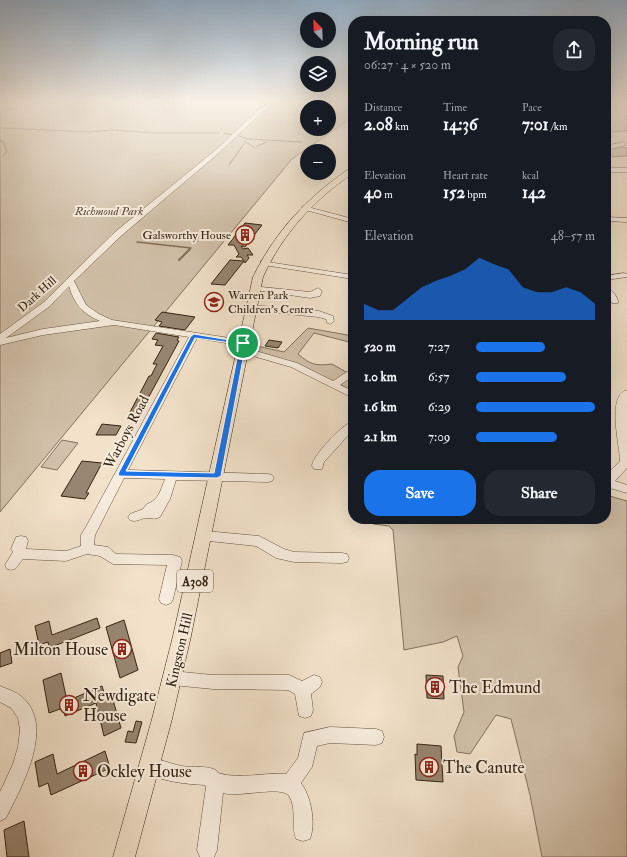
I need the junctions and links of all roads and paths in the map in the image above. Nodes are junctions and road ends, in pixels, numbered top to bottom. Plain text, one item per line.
1 (228, 142) edge
2 (624, 144) dead end
3 (611, 147) edge
4 (611, 170) edge
5 (627, 170) edge
6 (348, 174) edge
7 (304, 208) junction
8 (611, 219) edge
9 (348, 220) edge
10 (627, 220) edge
11 (264, 263) junction
12 (624, 275) dead end
13 (348, 276) edge
14 (611, 277) edge
15 (70, 280) junction
16 (255, 288) junction
17 (318, 291) dead end
18 (611, 295) edge
19 (616, 301) dead end
20 (250, 308) junction
21 (330, 321) dead end
22 (110, 322) junction
23 (194, 336) junction
24 (0, 338) edge
25 (0, 342) edge
26 (243, 347) junction
27 (348, 374) edge
28 (333, 385) junction
29 (348, 392) edge
30 (627, 393) edge
31 (348, 428) edge
32 (318, 466) dead end
33 (121, 474) junction
34 (172, 475) junction
35 (217, 476) junction
36 (611, 477) edge
37 (268, 478) dead end
38 (611, 485) edge
39 (627, 489) edge
40 (134, 517) dead end
41 (205, 536) junction
42 (87, 546) junction
43 (342, 558) dead end
44 (12, 565) dead end
45 (166, 599) dead end
46 (172, 678) junction
47 (0, 694) edge
48 (305, 710) dead end
49 (376, 737) dead end
50 (148, 766) junction
51 (214, 781) junction
52 (290, 784) junction
53 (0, 812) edge
54 (303, 832) dead end
55 (206, 850) dead end
56 (124, 857) edge

1 - 15 street, Dark Hill
2 - 3 street
4 - 5 street
6 - 7 main road, Kingston Hill / A308
7 - 9 street
7 - 11 main road, Kingston Hill / A308
8 - 10 street
11 - 13 street
11 - 16 main road, Kingston Hill / A308
12 - 14 street
15 - 22 street
15 - 24 street, Dark Hill
16 - 17 street
16 - 20 main road, Kingston Hill / A308
18 - 19 street
20 - 21 street
20 - 26 main road, Kingston Hill / A308
22 - 23 street
22 - 25 street
23 - 26 street
23 - 33 street, Warboys Road
26 - 28 street
26 - 35 main road, Kingston Hill / A308
27 - 28 street
28 - 29 street
30 - 36 street
31 - 32 street
33 - 34 street
33 - 42 street, Warboys Road
34 - 35 street
34 - 40 street
35 - 37 street
35 - 41 main road, Kingston Hill / A308
38 - 39 street
41 - 43 street
41 - 46 main road, Kingston Hill / A308
42 - 44 street
42 - 45 street
46 - 48 street
46 - 50 main road, Kingston Hill / A308
47 - 53 street
49 - 52 street
50 - 51 street
50 - 56 main road, Kingston Hill / A308
51 - 52 street
51 - 55 street
52 - 54 street

